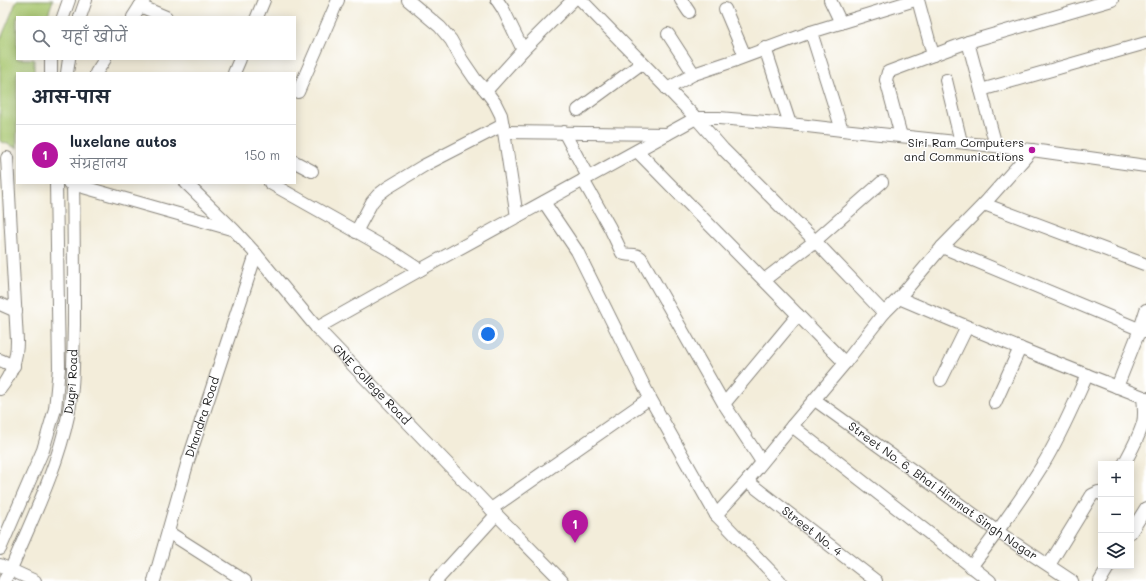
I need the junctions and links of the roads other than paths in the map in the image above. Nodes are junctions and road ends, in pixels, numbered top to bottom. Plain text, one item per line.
1 (69, 0) edge
2 (86, 0) edge
3 (264, 0) edge
4 (338, 0) edge
5 (408, 0) edge
6 (497, 0) edge
7 (573, 0) edge
8 (581, 0) edge
9 (681, 0) edge
10 (830, 0) edge
11 (917, 0) edge
12 (1112, 0) edge
13 (142, 3) edge
14 (887, 4) edge
15 (725, 9) dead end
16 (689, 12) dead end
17 (63, 16) edge
18 (80, 16) edge
19 (134, 16) edge
20 (164, 16) edge
21 (257, 16) edge
22 (842, 23) junction
23 (811, 32) junction
24 (668, 34) dead end
25 (968, 42) junction
26 (1146, 43) edge
27 (765, 48) junction
28 (523, 50) junction
29 (933, 55) junction
30 (745, 56) junction
31 (51, 60) edge
32 (69, 60) edge
33 (105, 60) edge
34 (240, 60) edge
35 (642, 63) junction
36 (51, 72) edge
37 (67, 72) edge
38 (97, 72) edge
39 (234, 72) edge
40 (694, 74) junction
41 (946, 80) dead end
42 (667, 89) junction
43 (981, 90) junction
44 (298, 92) dead end
45 (486, 92) junction
46 (578, 110) dead end
47 (696, 118) junction
48 (790, 124) junction
49 (504, 129) junction
50 (842, 130) junction
51 (564, 132) junction
52 (666, 134) junction
53 (901, 136) junction
54 (961, 142) junction
55 (996, 146) junction
56 (1032, 150) junction
57 (637, 151) junction
58 (8, 158) edge
59 (296, 163) edge
60 (1146, 166) edge
61 (312, 171) dead end
62 (0, 174) edge
63 (586, 179) junction
64 (882, 182) dead end
65 (56, 184) edge
66 (72, 184) edge
67 (75, 184) edge
68 (272, 184) edge
69 (192, 185) edge
70 (544, 202) junction
71 (984, 204) junction
72 (516, 217) junction
73 (234, 230) junction
74 (356, 232) junction
75 (815, 241) junction
76 (942, 247) junction
77 (256, 254) junction
78 (1145, 262) edge
79 (420, 270) junction
80 (764, 280) junction
81 (899, 298) junction
82 (0, 304) edge
83 (1146, 310) edge
84 (16, 311) junction
85 (884, 314) junction
86 (798, 316) junction
87 (967, 327) junction
88 (317, 328) junction
89 (1143, 330) edge
90 (1020, 348) junction
91 (0, 360) edge
92 (845, 363) junction
93 (14, 366) junction
94 (1087, 375) junction
95 (941, 380) dead end
96 (1117, 387) junction
97 (0, 388) edge
98 (650, 398) junction
99 (1145, 398) edge
100 (815, 400) junction
101 (995, 403) dead end
102 (724, 404) junction
103 (792, 426) junction
104 (1126, 461) edge
105 (762, 462) junction
106 (747, 481) junction
107 (1098, 492) edge
108 (1146, 508) edge
109 (494, 512) junction
110 (716, 515) junction
111 (1135, 516) edge
112 (5, 531) edge
113 (168, 532) junction
114 (998, 532) junction
115 (0, 549) edge
116 (1049, 565) junction
117 (6, 567) edge
118 (972, 567) junction
119 (1107, 569) edge
120 (4, 581) edge
121 (35, 581) edge
122 (154, 581) edge
123 (245, 581) edge
124 (436, 581) edge
125 (562, 581) edge
126 (780, 581) edge
127 (876, 581) edge
128 (990, 581) edge
129 (1072, 581) edge
130 (1100, 581) edge

1 - 17 street
2 - 18 street
3 - 21 street
4 - 44 street
5 - 45 street
6 - 28 street
7 - 28 street
8 - 35 street
9 - 16 street
10 - 22 street
11 - 14 street
11 - 29 street
12 - 25 street
13 - 19 street
13 - 20 street
14 - 22 street
15 - 30 street
22 - 23 street
23 - 27 street
23 - 50 street
24 - 40 street
25 - 29 street
25 - 43 street
26 - 43 street
27 - 30 street
27 - 48 street
28 - 45 street
29 - 53 street
30 - 40 street
31 - 36 street
32 - 37 street
33 - 38 street
34 - 39 street
35 - 42 street
35 - 46 street
40 - 42 street
41 - 54 street
42 - 47 street
43 - 55 street
45 - 49 street
47 - 48 street
47 - 52 street
47 - 75 street
48 - 50 street
49 - 51 street
49 - 72 street
49 - 74 street
50 - 53 street
51 - 52 street
51 - 63 street
52 - 57 street
53 - 54 street
54 - 55 street
55 - 56 street
56 - 60 street
56 - 71 street
57 - 63 street
57 - 80 street
58 - 62 street
58 - 84 street
59 - 61 street
63 - 70 street
63 - 102 street
64 - 75 street
65 - 112 street, Dugri Road
66 - 117 street, Dugri Road
67 - 73 street
68 - 74 street
69 - 73 street, GNE College Road
70 - 72 street
70 - 98 street
71 - 76 street
71 - 78 street
72 - 79 street
73 - 77 street, GNE College Road
74 - 79 street
75 - 80 street
75 - 85 street
76 - 81 street
76 - 89 street
77 - 88 street, GNE College Road
77 - 113 street, Dhandra Road
79 - 88 street
80 - 86 street
81 - 85 street
81 - 87 street
82 - 84 street
83 - 89 street
84 - 93 street
85 - 92 street
86 - 92 street
86 - 102 street
87 - 90 street
87 - 95 street
88 - 109 street, GNE College Road
89 - 96 street
90 - 94 street
90 - 101 street
91 - 93 street
92 - 100 street
93 - 97 street
94 - 96 street
94 - 114 street
96 - 99 street
98 - 109 street
98 - 110 street
99 - 104 street
100 - 103 street
100 - 114 street, Street No. 6, Bhai Himmat Singh Nagar
102 - 105 street
103 - 105 street
103 - 118 street
105 - 106 street
106 - 110 street
106 - 127 street, Street No. 4
107 - 116 street
108 - 111 street
109 - 124 street
109 - 125 street, GNE College Road
110 - 126 street
112 - 115 street, Dugri Road
113 - 122 street, Dhandra Road
113 - 123 street
114 - 116 street, Street No. 6, Bhai Himmat Singh Nagar
114 - 118 street
116 - 129 street, Street No. 6, Bhai Himmat Singh Nagar
117 - 120 street, Dugri Road
117 - 121 street
118 - 128 street
119 - 130 street

